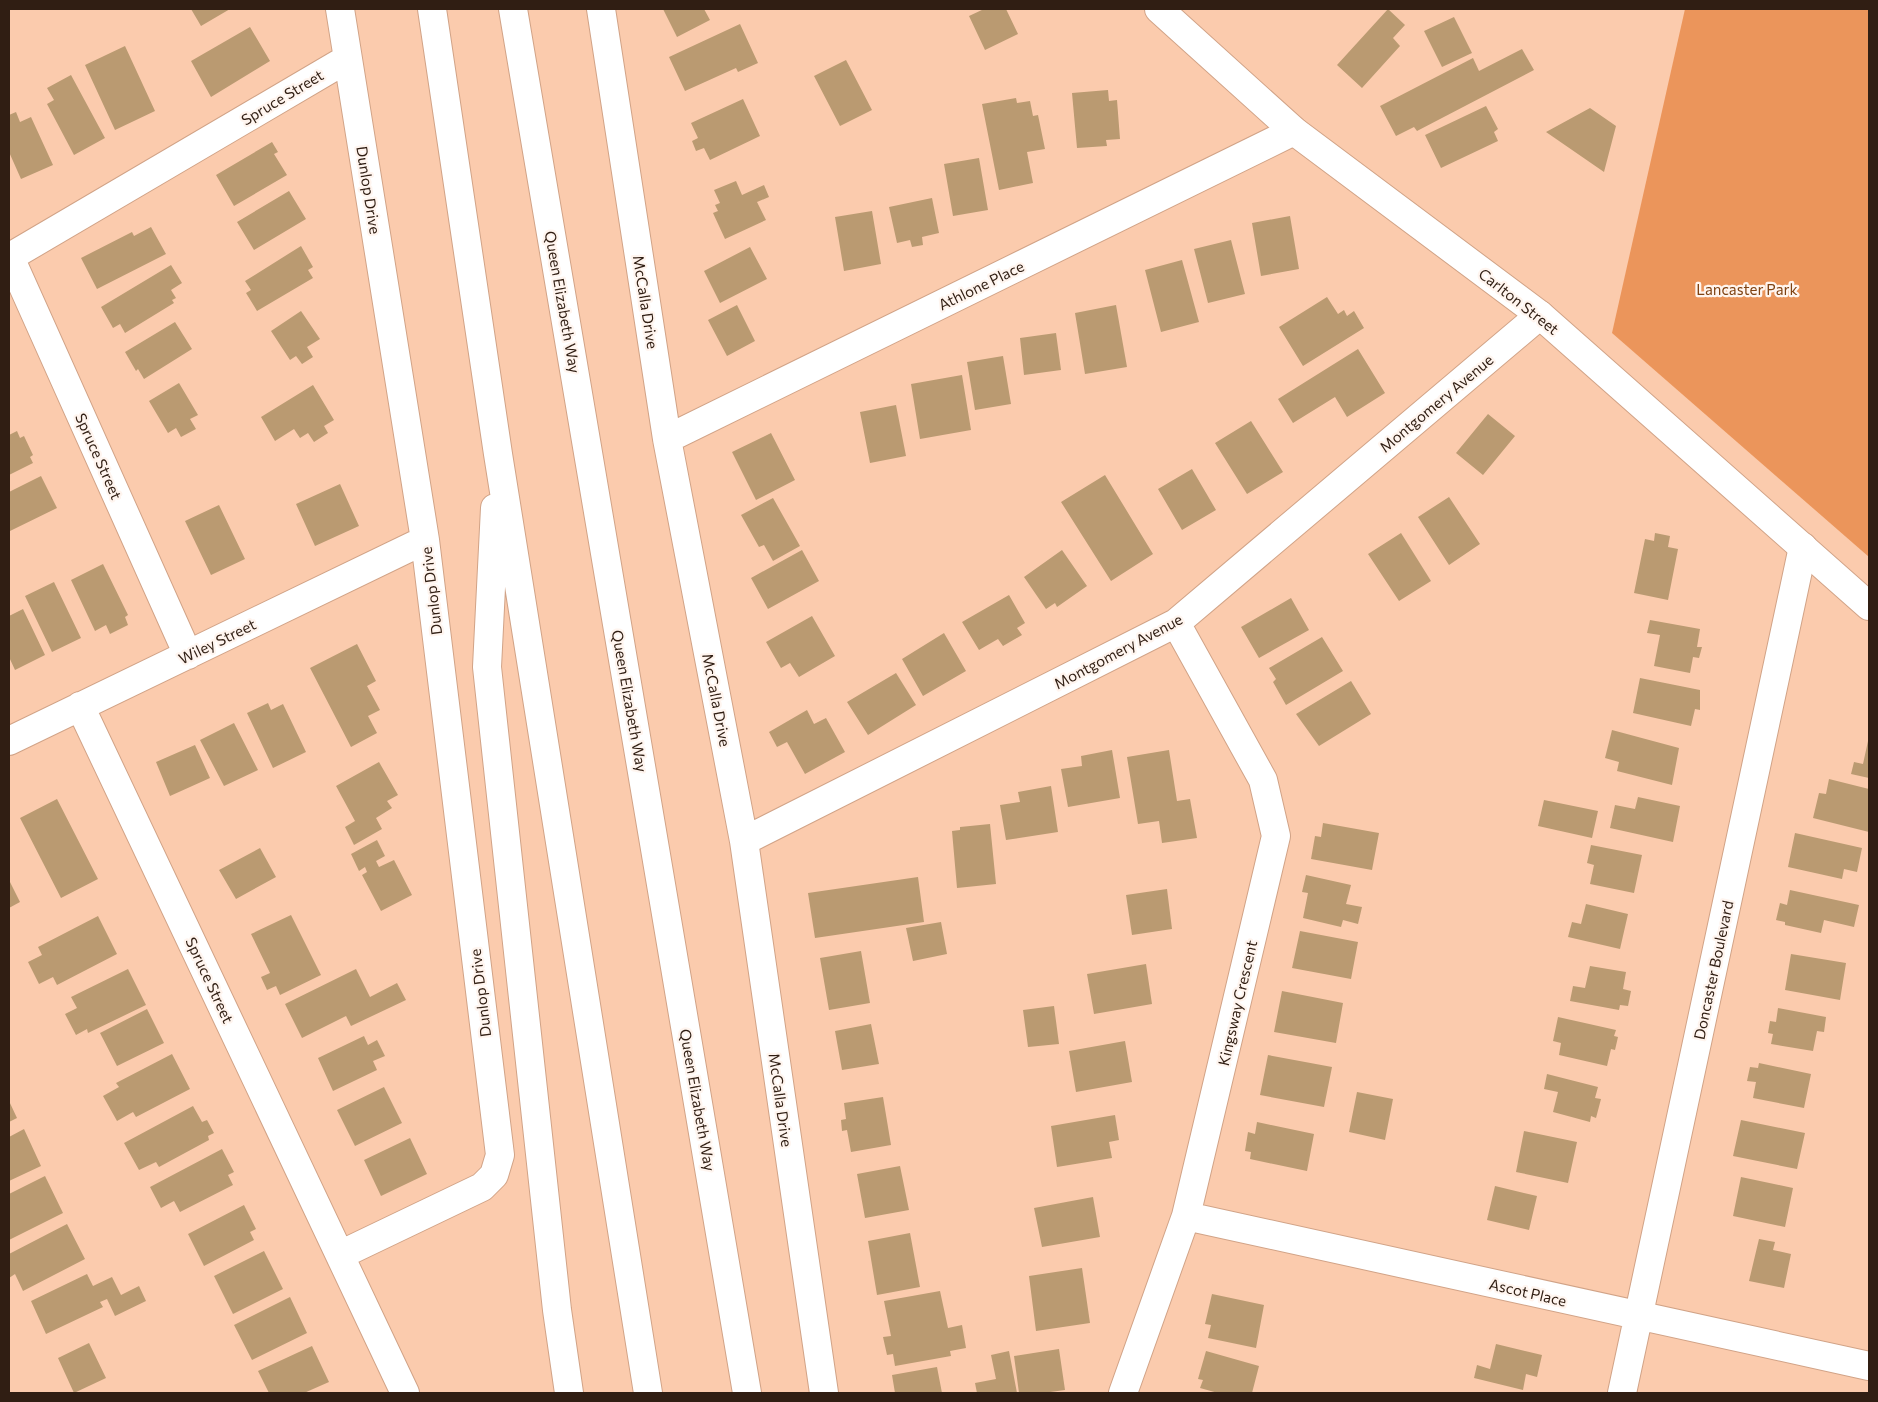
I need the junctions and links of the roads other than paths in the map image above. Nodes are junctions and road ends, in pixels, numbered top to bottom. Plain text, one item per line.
1 (340, 9) edge
2 (432, 9) edge
3 (513, 9) edge
4 (601, 9) edge
5 (1159, 9) edge
6 (347, 59) junction
7 (1294, 131) junction
8 (10, 256) edge
9 (1540, 315) junction
10 (667, 439) junction
11 (498, 454) junction
12 (425, 540) junction
13 (1803, 547) junction
14 (1869, 606) edge
15 (1176, 624) junction
16 (188, 655) junction
17 (80, 706) junction
18 (9, 741) edge
19 (744, 842) junction
20 (1186, 1216) junction
21 (340, 1255) junction
22 (1639, 1316) junction
23 (1869, 1366) edge
24 (405, 1393) edge
25 (569, 1393) edge
26 (648, 1393) edge
27 (747, 1393) edge
28 (824, 1393) edge
29 (1123, 1393) edge
30 (1622, 1393) edge

1 - 6 main road, Dunlop Drive
2 - 11 main road
3 - 27 main road, Queen Elizabeth Way
4 - 10 main road, McCalla Drive
5 - 7 main road, Carlton Street
6 - 8 main road, Spruce Street
6 - 12 main road, Dunlop Drive
7 - 9 main road, Carlton Street
7 - 10 main road, Athlone Place
8 - 16 main road, Spruce Street
9 - 13 main road, Carlton Street
9 - 15 main road, Montgomery Avenue
10 - 19 main road, McCalla Drive
11 - 25 main road
11 - 26 main road
12 - 16 main road, Wiley Street
12 - 21 main road, Dunlop Drive
13 - 14 main road, Carlton Street
13 - 22 main road, Doncaster Boulevard
15 - 19 main road, Montgomery Avenue
15 - 20 main road, Kingsway Crescent
16 - 17 main road, Wiley Street
17 - 18 main road, Wiley Street
17 - 21 main road, Spruce Street
19 - 28 main road, McCalla Drive
20 - 22 main road, Ascot Place
20 - 29 main road, Kingsway Crescent
21 - 24 main road, Spruce Street
22 - 23 main road, Ascot Place
22 - 30 main road, Doncaster Boulevard

